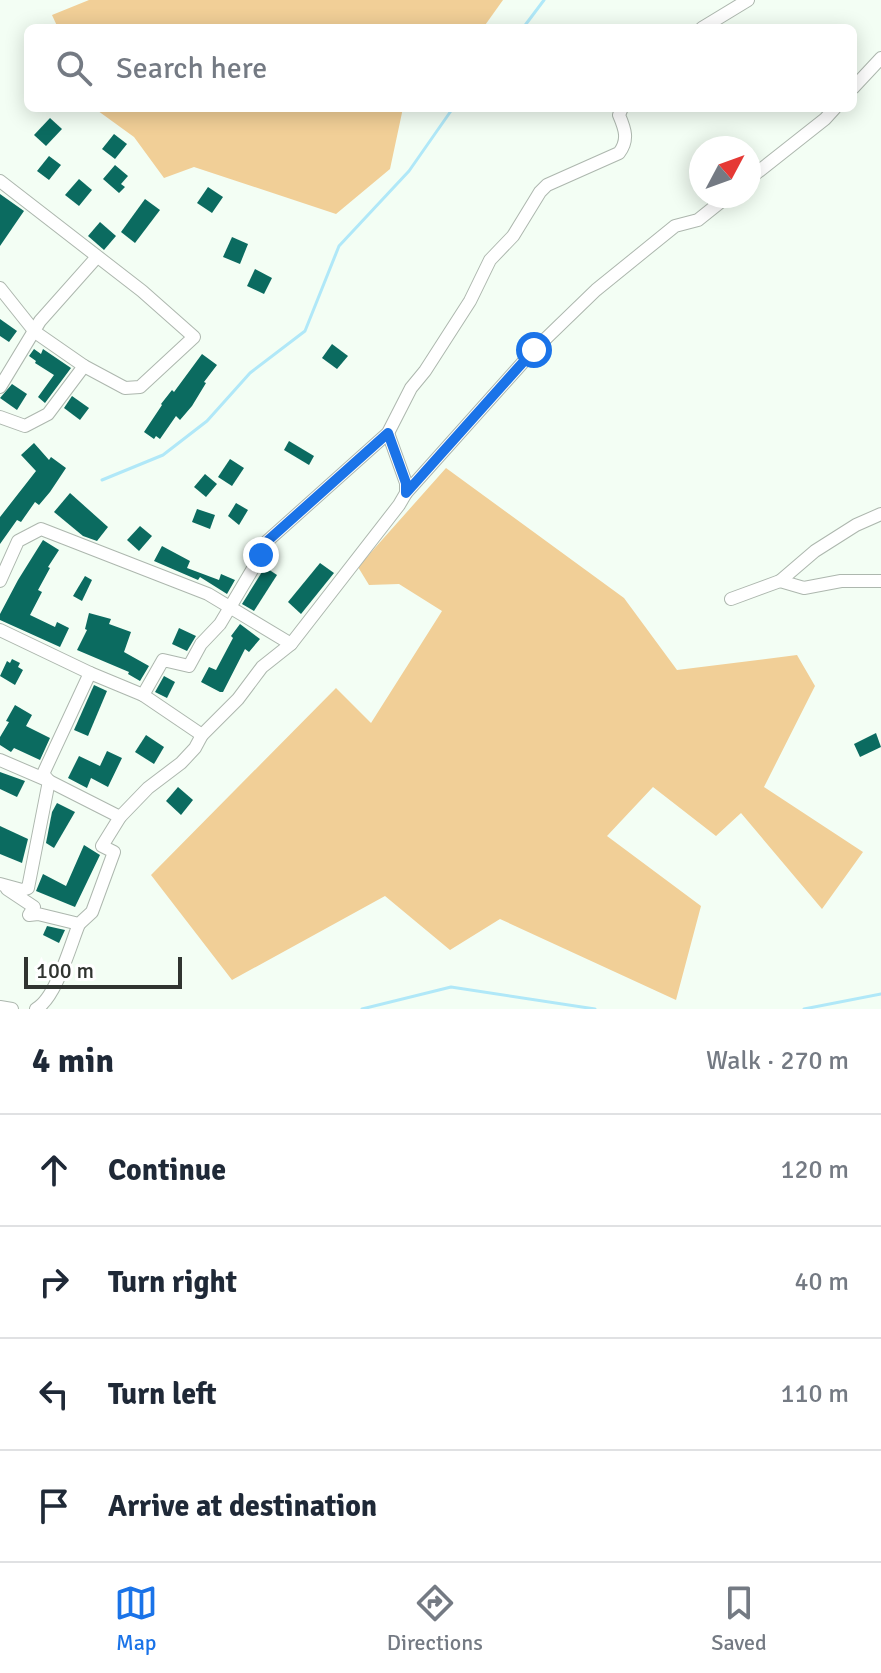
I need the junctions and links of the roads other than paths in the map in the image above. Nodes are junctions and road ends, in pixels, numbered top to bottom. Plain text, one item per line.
1 (748, 0) edge
2 (709, 24) edge
3 (881, 58) edge
4 (857, 84) edge
5 (620, 112) edge
6 (831, 112) edge
7 (761, 170) edge
8 (0, 181) edge
9 (713, 208) edge
10 (96, 258) junction
11 (0, 288) edge
12 (35, 332) junction
13 (84, 366) junction
14 (0, 387) edge
15 (0, 417) edge
16 (388, 433) junction
17 (406, 493) junction
18 (881, 514) edge
19 (0, 581) edge
20 (780, 581) junction
21 (881, 581) edge
22 (731, 599) dead end
23 (229, 607) junction
24 (0, 630) edge
25 (291, 644) junction
26 (90, 673) junction
27 (143, 695) junction
28 (202, 735) junction
29 (0, 760) edge
30 (49, 781) junction
31 (120, 817) junction
32 (0, 884) edge
33 (79, 924) junction
34 (0, 1007) edge
35 (12, 1009) edge
36 (36, 1009) edge

1 - 2 street
3 - 4 street
5 - 16 street
6 - 7 street
8 - 10 street
9 - 17 street
10 - 12 street
10 - 13 street
11 - 12 street
12 - 13 street
12 - 14 street
13 - 15 street
16 - 17 street
16 - 23 street
17 - 25 street
18 - 20 street
19 - 23 street
20 - 21 street
20 - 22 street
23 - 25 street
23 - 27 street
24 - 26 street
25 - 28 street
26 - 27 street
26 - 30 street
27 - 28 street
28 - 31 street
29 - 30 street
30 - 31 street
30 - 32 street
31 - 33 street
32 - 33 street
33 - 36 street
34 - 35 street

